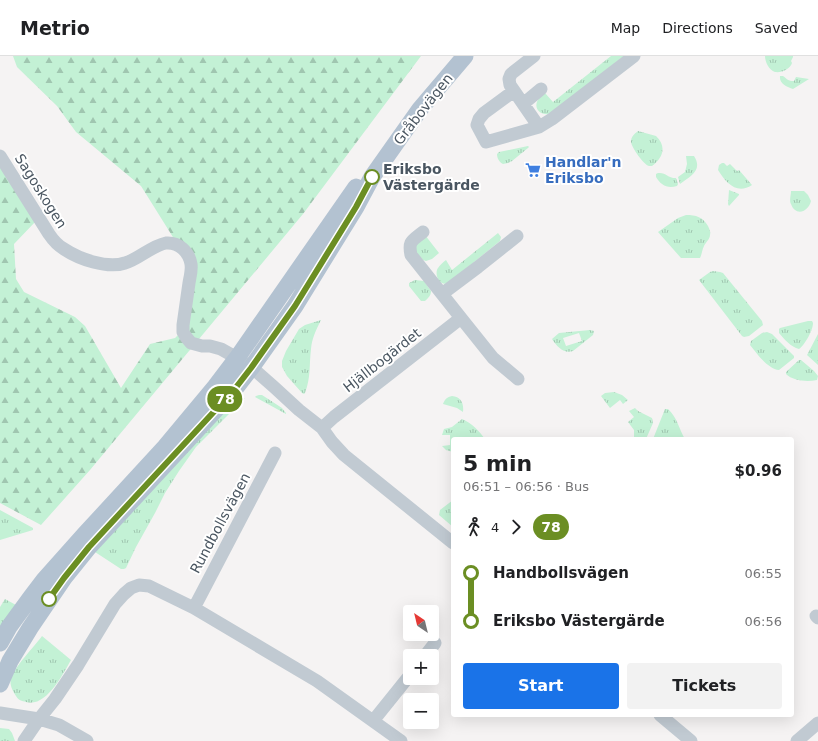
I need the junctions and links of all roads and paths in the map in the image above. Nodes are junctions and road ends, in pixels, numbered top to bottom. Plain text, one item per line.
1 (450, 56) edge
2 (466, 56) edge
3 (534, 56) edge
4 (634, 56) edge
5 (541, 89) dead end
6 (514, 91) junction
7 (522, 104) junction
8 (539, 127) junction
9 (0, 156) edge
10 (423, 232) dead end
11 (517, 236) dead end
12 (442, 294) junction
13 (461, 318) junction
14 (237, 358) junction
15 (251, 368) junction
16 (518, 379) dead end
17 (322, 428) junction
18 (275, 453) dead end
19 (451, 542) edge
20 (194, 608) junction
21 (0, 643) edge
22 (435, 643) dead end
23 (430, 649) edge
24 (0, 684) edge
25 (403, 684) edge
26 (0, 713) edge
27 (662, 717) edge
28 (39, 719) junction
29 (373, 721) junction
30 (818, 723) edge
31 (24, 741) edge
32 (87, 741) edge
33 (401, 741) edge
34 (691, 741) edge
35 (797, 741) edge

1 - 14 main road, Gråbovägen
2 - 15 main road, Gråbovägen
3 - 6 street
4 - 8 street
5 - 7 street
6 - 7 street
6 - 8 street
7 - 8 street
9 - 14 street, Sagoskogen
10 - 12 street
11 - 12 street
12 - 13 street
13 - 16 street
13 - 17 street, Hjällbogärdet
14 - 15 street
14 - 21 main road, Gråbovägen
15 - 17 street
15 - 24 main road, Gråbovägen
17 - 19 street
18 - 20 street, Rundbollsvägen
20 - 28 street
20 - 29 street
22 - 23 street
25 - 29 street
26 - 28 street
27 - 34 street
28 - 31 street
28 - 32 street
29 - 33 street
30 - 35 street

